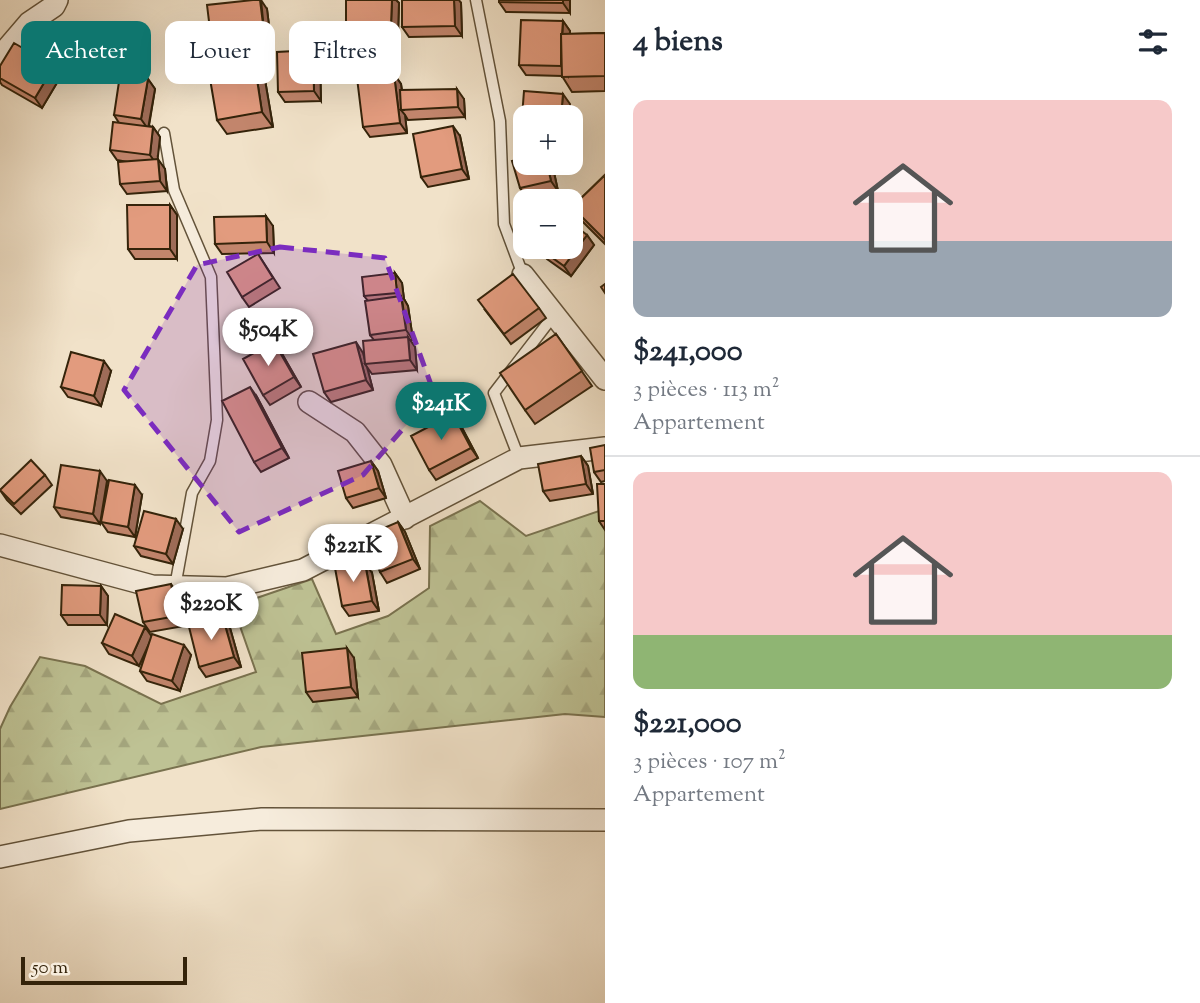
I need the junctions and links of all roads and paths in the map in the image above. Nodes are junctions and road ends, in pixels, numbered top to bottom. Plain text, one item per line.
1 (57, 0) edge
2 (476, 0) edge
3 (0, 57) edge
4 (164, 133) dead end
5 (523, 275) joint
6 (554, 315) junction
7 (605, 379) edge
8 (309, 402) dead end
9 (605, 448) edge
10 (519, 458) junction
11 (404, 518) junction
12 (0, 545) edge
13 (175, 587) junction
14 (605, 820) edge
15 (0, 857) edge

1 - 3 street
2 - 5 lane
4 - 13 lane
5 - 6 street
6 - 7 street
6 - 10 lane
8 - 11 street
9 - 10 street
10 - 11 street
11 - 13 street
12 - 13 street
14 - 15 street

